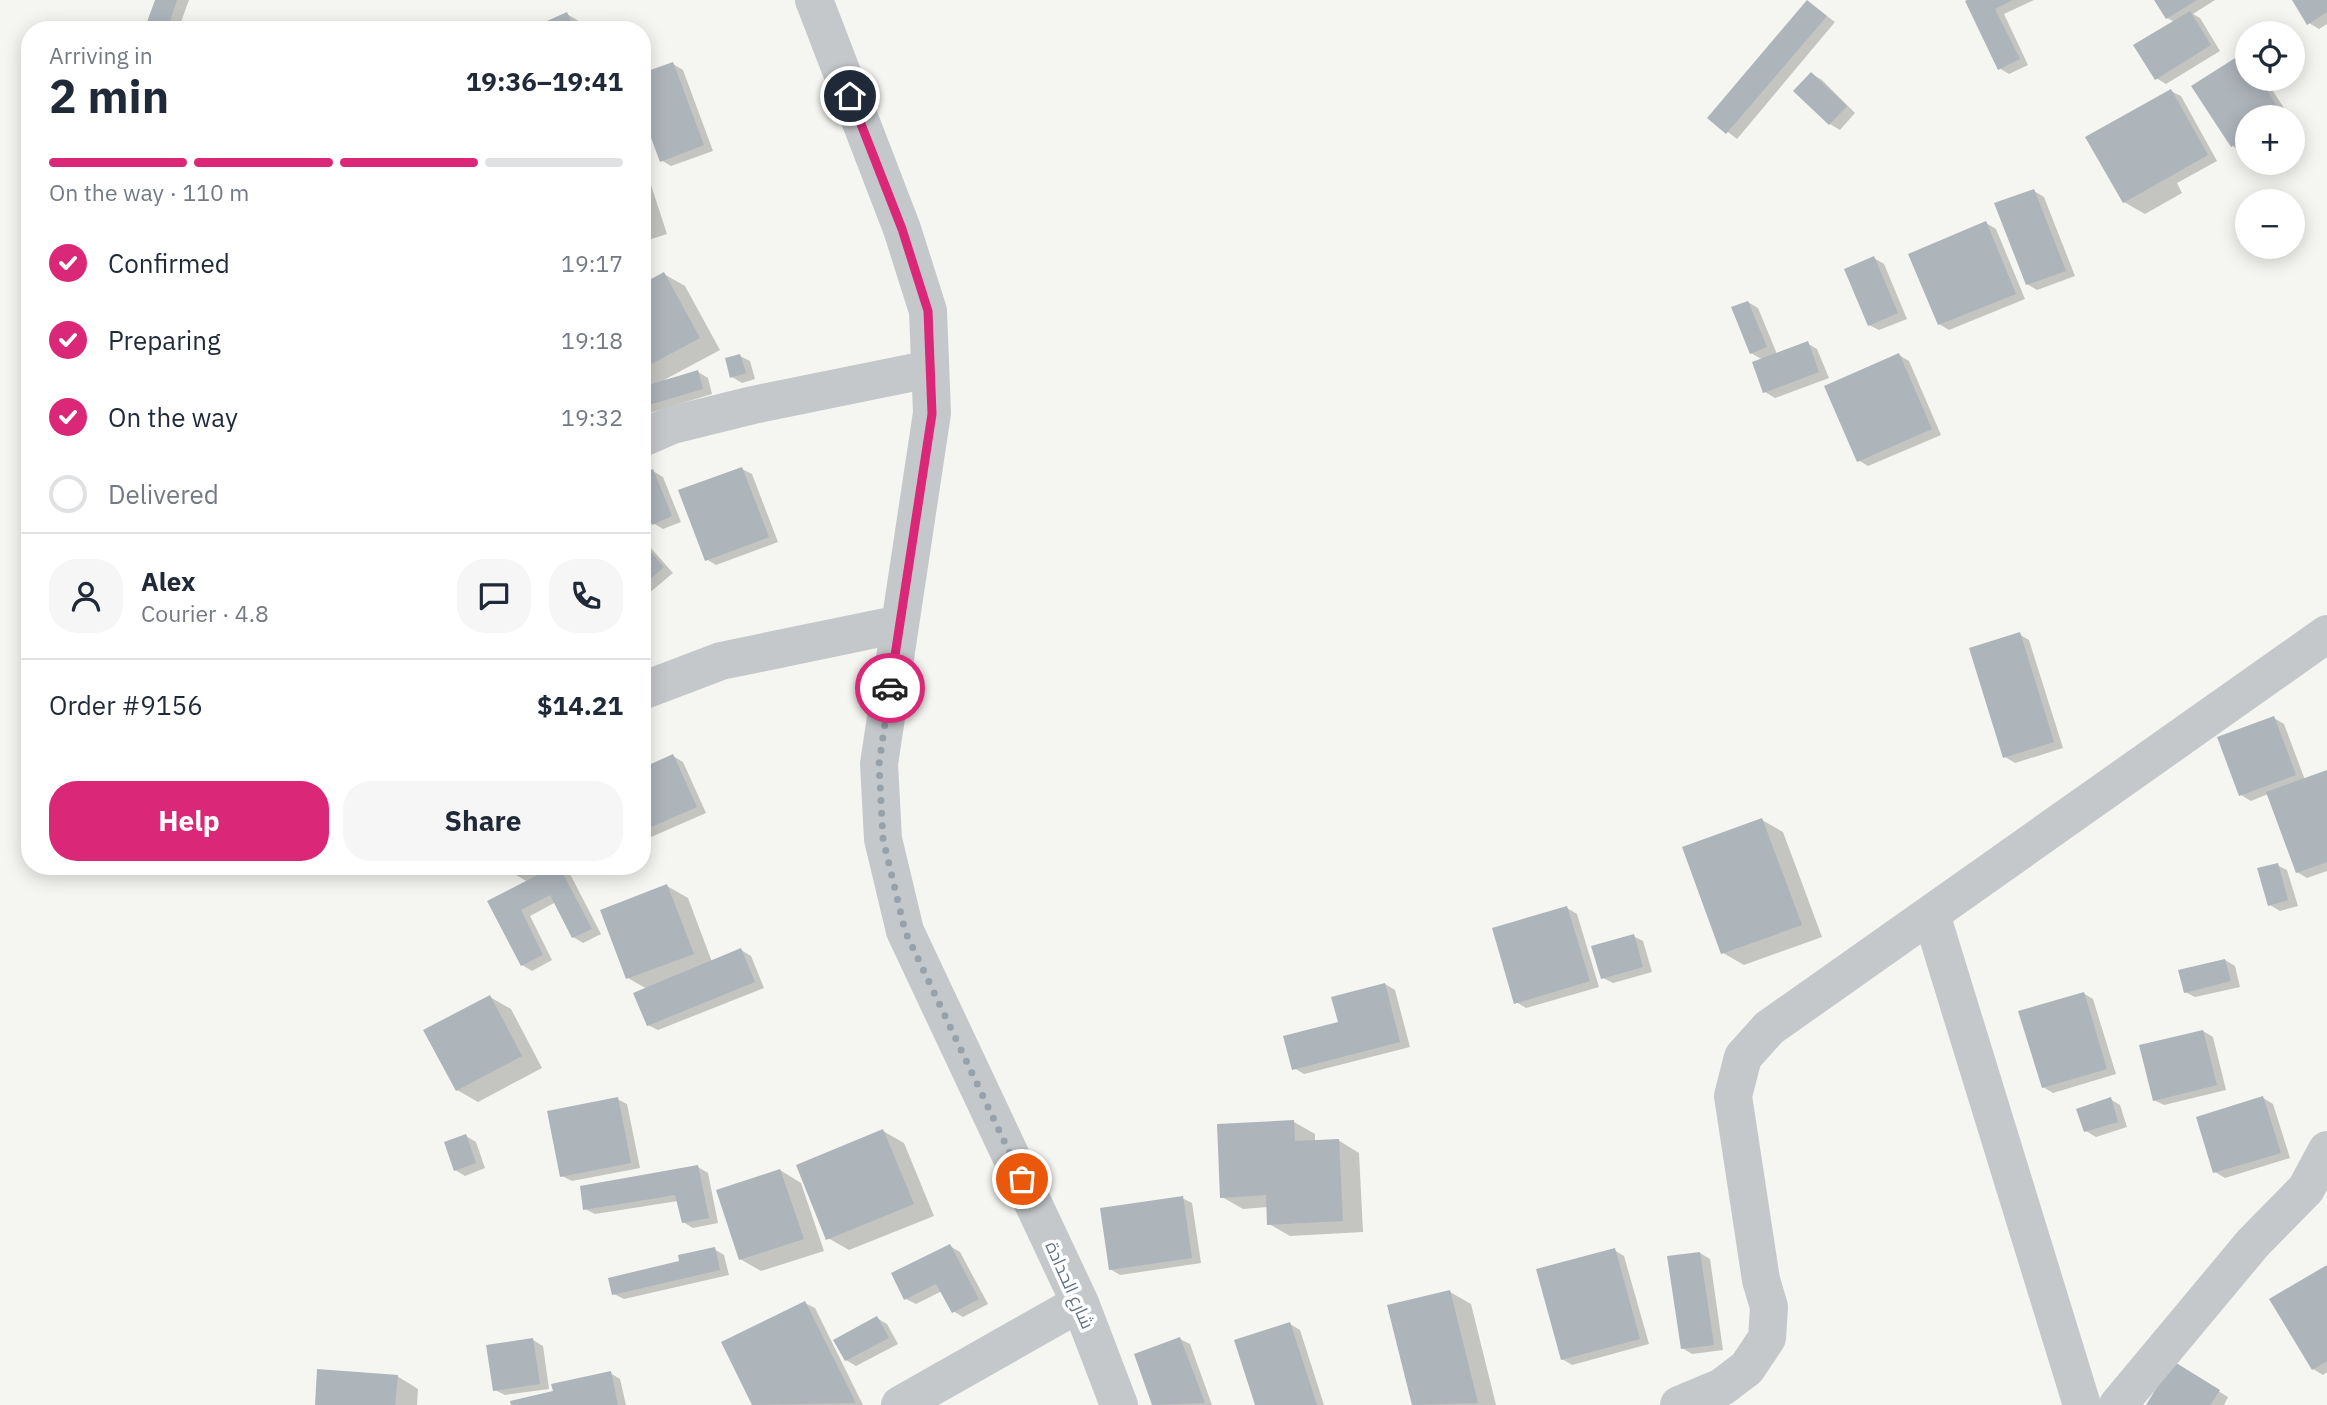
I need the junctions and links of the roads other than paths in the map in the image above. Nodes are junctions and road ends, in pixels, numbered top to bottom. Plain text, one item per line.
1 (814, 0) edge
2 (930, 369) junction
3 (651, 434) edge
4 (900, 624) junction
5 (2327, 634) edge
6 (651, 688) edge
7 (1931, 914) junction
8 (2327, 1150) edge
9 (1080, 1303) junction
10 (900, 1405) edge
11 (1119, 1405) edge
12 (1679, 1405) edge
13 (2082, 1405) edge
14 (2118, 1405) edge

1 - 2 street, شارع الحدادة
2 - 3 street
2 - 4 street, شارع الحدادة
4 - 6 street
4 - 9 street, شارع الحدادة
5 - 7 street
7 - 12 street
7 - 13 street
8 - 14 street
9 - 10 street
9 - 11 street, شارع الحدادة

